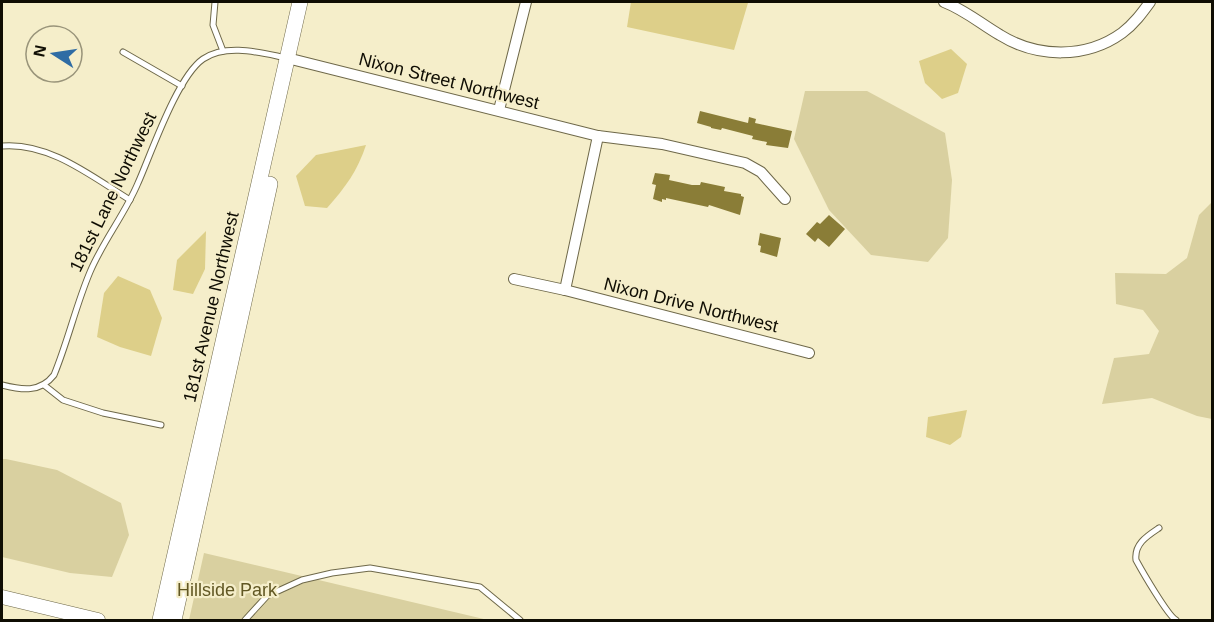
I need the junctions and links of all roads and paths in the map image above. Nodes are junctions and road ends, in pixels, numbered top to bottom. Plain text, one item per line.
1 (215, 2) edge
2 (300, 2) edge
3 (310, 2) edge
4 (526, 2) edge
5 (945, 2) edge
6 (1150, 2) edge
7 (223, 51) junction
8 (123, 52) dead end
9 (291, 59) junction
10 (182, 86) junction
11 (499, 111) junction
12 (598, 136) junction
13 (2, 146) edge
14 (130, 200) junction
15 (784, 200) dead end
16 (514, 279) dead end
17 (565, 290) junction
18 (809, 353) dead end
19 (2, 385) edge
20 (44, 385) junction
21 (161, 425) dead end
22 (1159, 528) dead end
23 (2, 597) edge
24 (98, 621) edge
25 (160, 621) edge
26 (174, 621) edge
27 (245, 621) edge
28 (520, 621) edge
29 (1176, 621) edge

1 - 7 lane
2 - 9 main road, 181st Avenue Northwest
3 - 9 main road, 181st Avenue Northwest
4 - 11 street
5 - 6 street
7 - 9 lane
7 - 10 lane, 181st Lane Northwest
8 - 10 lane
9 - 11 street, Nixon Street Northwest
9 - 25 main road, 181st Avenue Northwest
9 - 26 main road, 181st Avenue Northwest
10 - 14 lane, 181st Lane Northwest
11 - 12 street, Nixon Street Northwest
12 - 15 street, Nixon Street Northwest
12 - 17 street
13 - 14 lane
14 - 20 lane, 181st Lane Northwest
16 - 17 street, Nixon Drive Northwest
17 - 18 street, Nixon Drive Northwest
19 - 20 lane
20 - 21 lane
22 - 29 lane
23 - 24 street
27 - 28 lane

